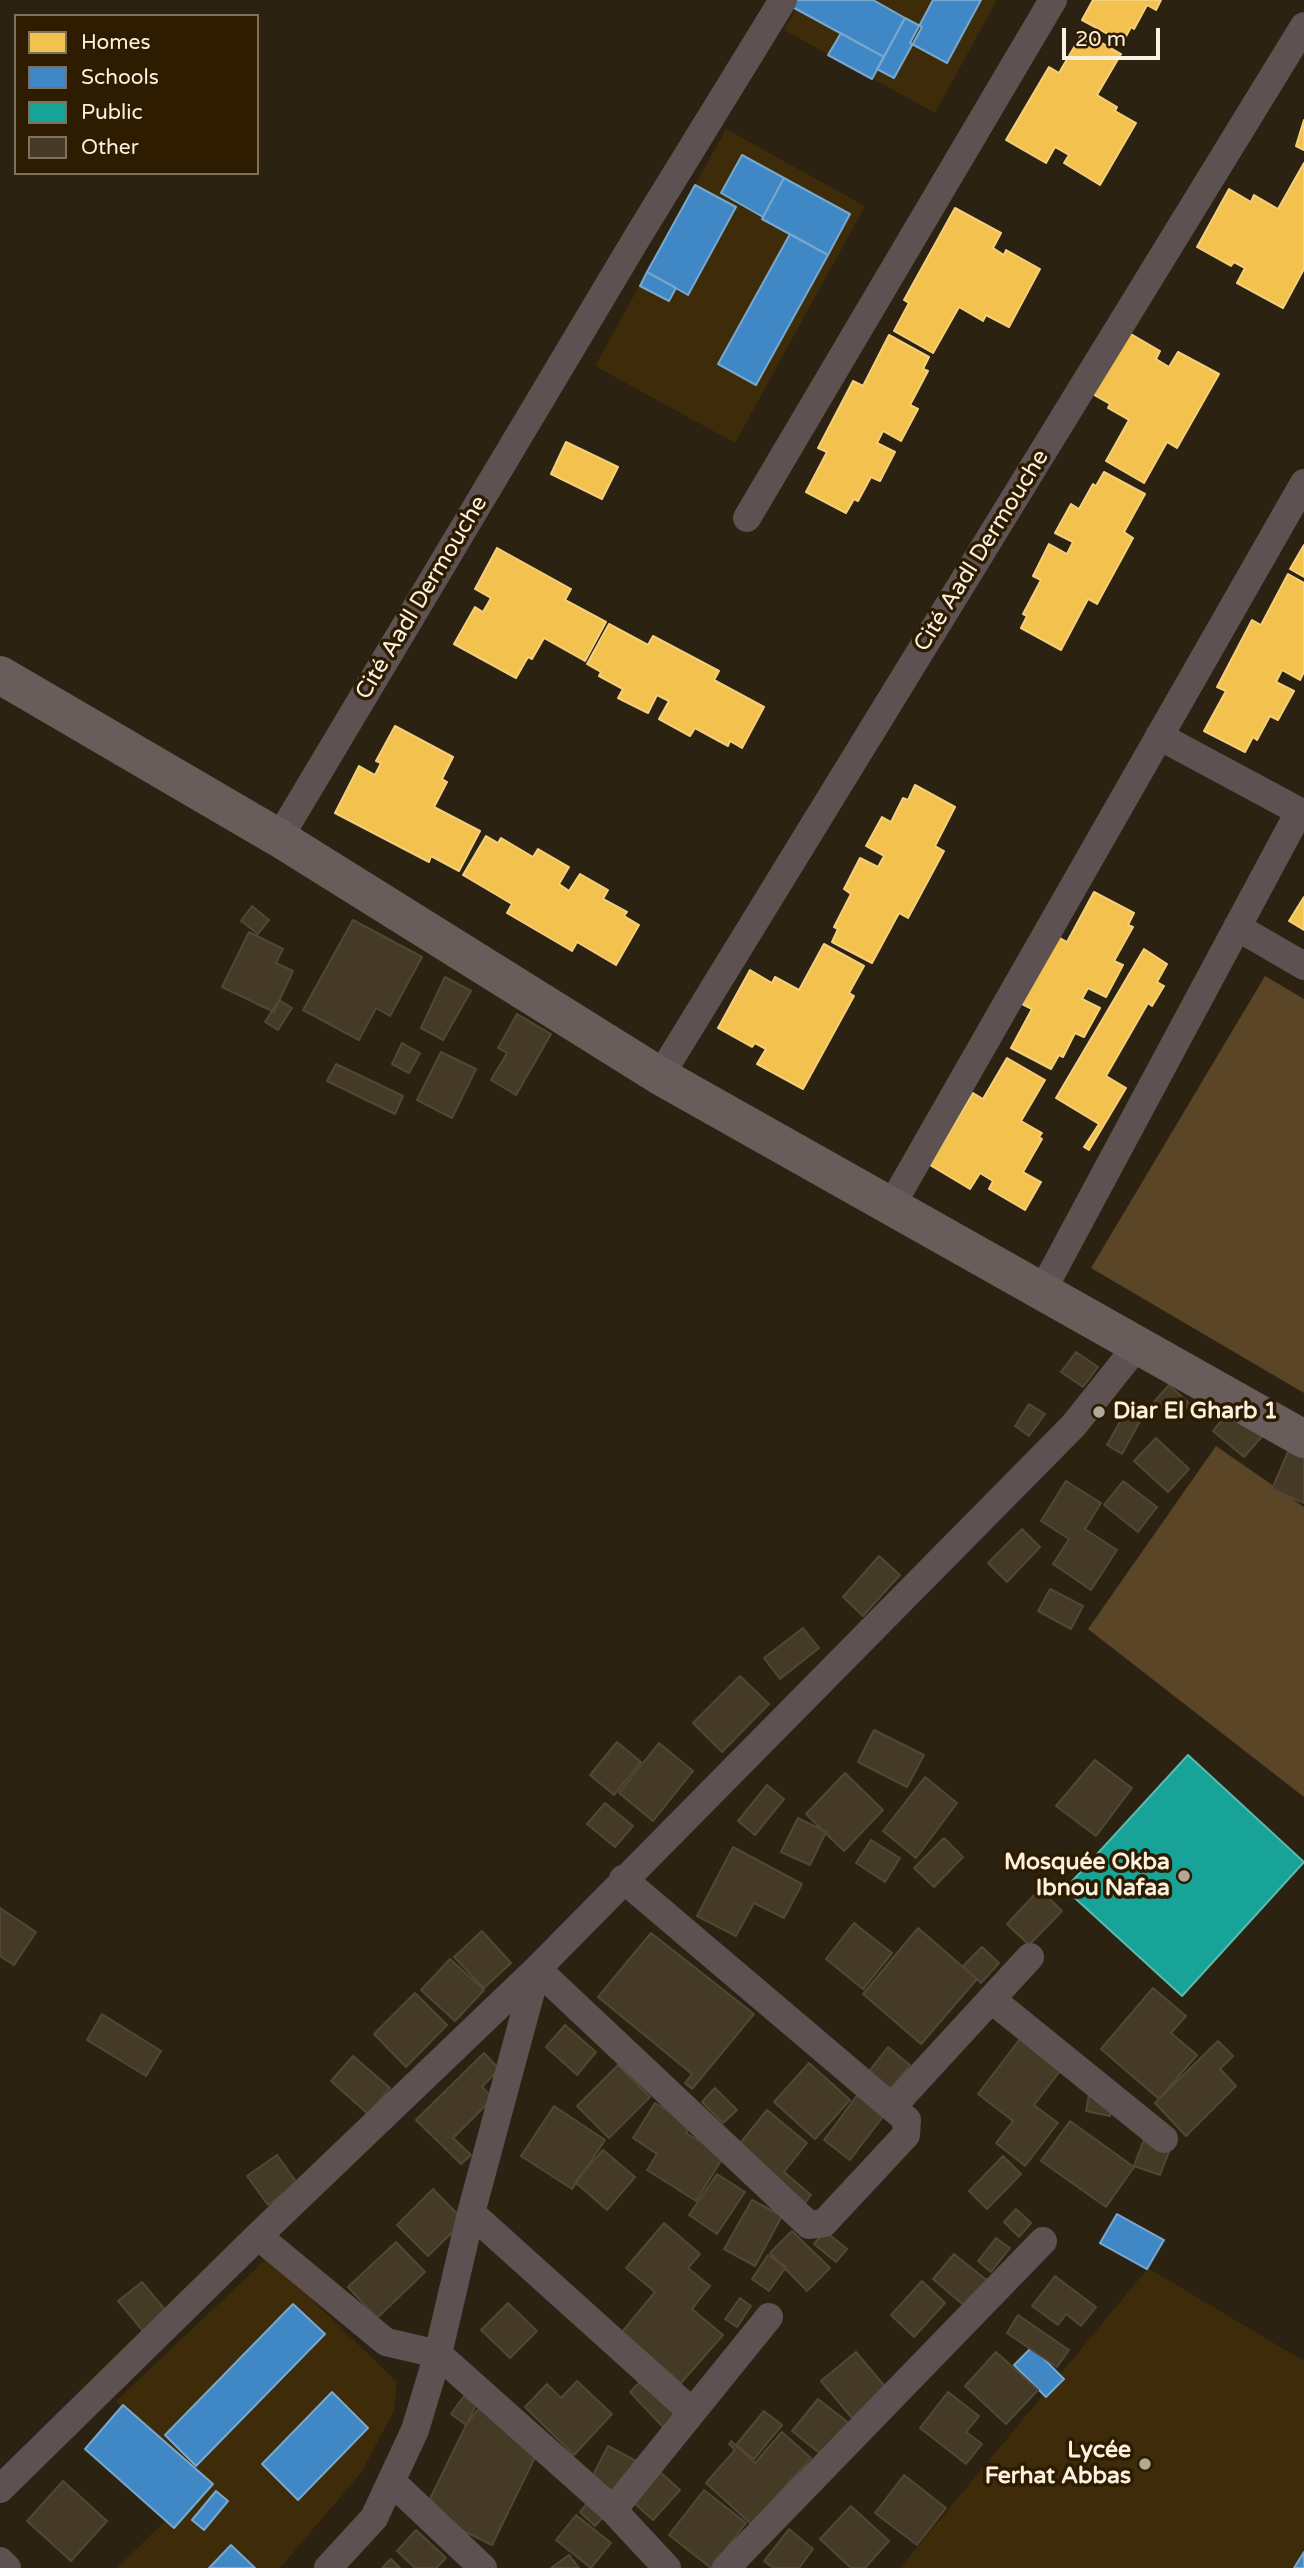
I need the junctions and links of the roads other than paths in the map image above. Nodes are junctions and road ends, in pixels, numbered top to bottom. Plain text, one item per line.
1 (783, 0) edge
2 (1053, 0) edge
3 (1304, 26) edge
4 (1304, 484) edge
5 (747, 518) dead end
6 (0, 675) edge
7 (1159, 736) junction
8 (1302, 813) edge
9 (279, 838) junction
10 (1237, 927) junction
11 (1304, 966) edge
12 (660, 1076) junction
13 (890, 1208) junction
14 (1041, 1293) junction
15 (1137, 1346) junction
16 (1304, 1439) edge
17 (623, 1879) junction
18 (1030, 1957) dead end
19 (537, 1969) junction
20 (991, 1999) junction
21 (893, 2106) junction
22 (1164, 2138) dead end
23 (471, 2213) junction
24 (258, 2236) junction
25 (1044, 2241) dead end
26 (769, 2317) dead end
27 (438, 2354) junction
28 (692, 2412) junction
29 (391, 2481) junction
30 (0, 2489) edge
31 (613, 2510) junction
32 (0, 2561) edge
33 (7, 2568) edge
34 (328, 2568) edge
35 (483, 2568) edge
36 (667, 2568) edge
37 (726, 2568) edge

1 - 9 street, Cité Aadl Dermouche
2 - 5 street
3 - 12 street, Cité Aadl Dermouche
4 - 7 street
6 - 9 main road
7 - 8 street
7 - 13 street
8 - 10 street
9 - 12 main road
10 - 11 street
10 - 14 street
12 - 13 main road
13 - 14 main road
14 - 15 main road
15 - 16 main road
15 - 17 street
17 - 19 street
17 - 21 street
18 - 20 street
19 - 21 street
19 - 23 street
19 - 24 street
20 - 21 street
20 - 22 street
23 - 27 street
23 - 28 street
24 - 27 street
24 - 30 street
25 - 37 street
26 - 28 street
27 - 29 street
27 - 31 street
28 - 31 street
29 - 34 street
29 - 35 street
31 - 36 street
32 - 33 street

